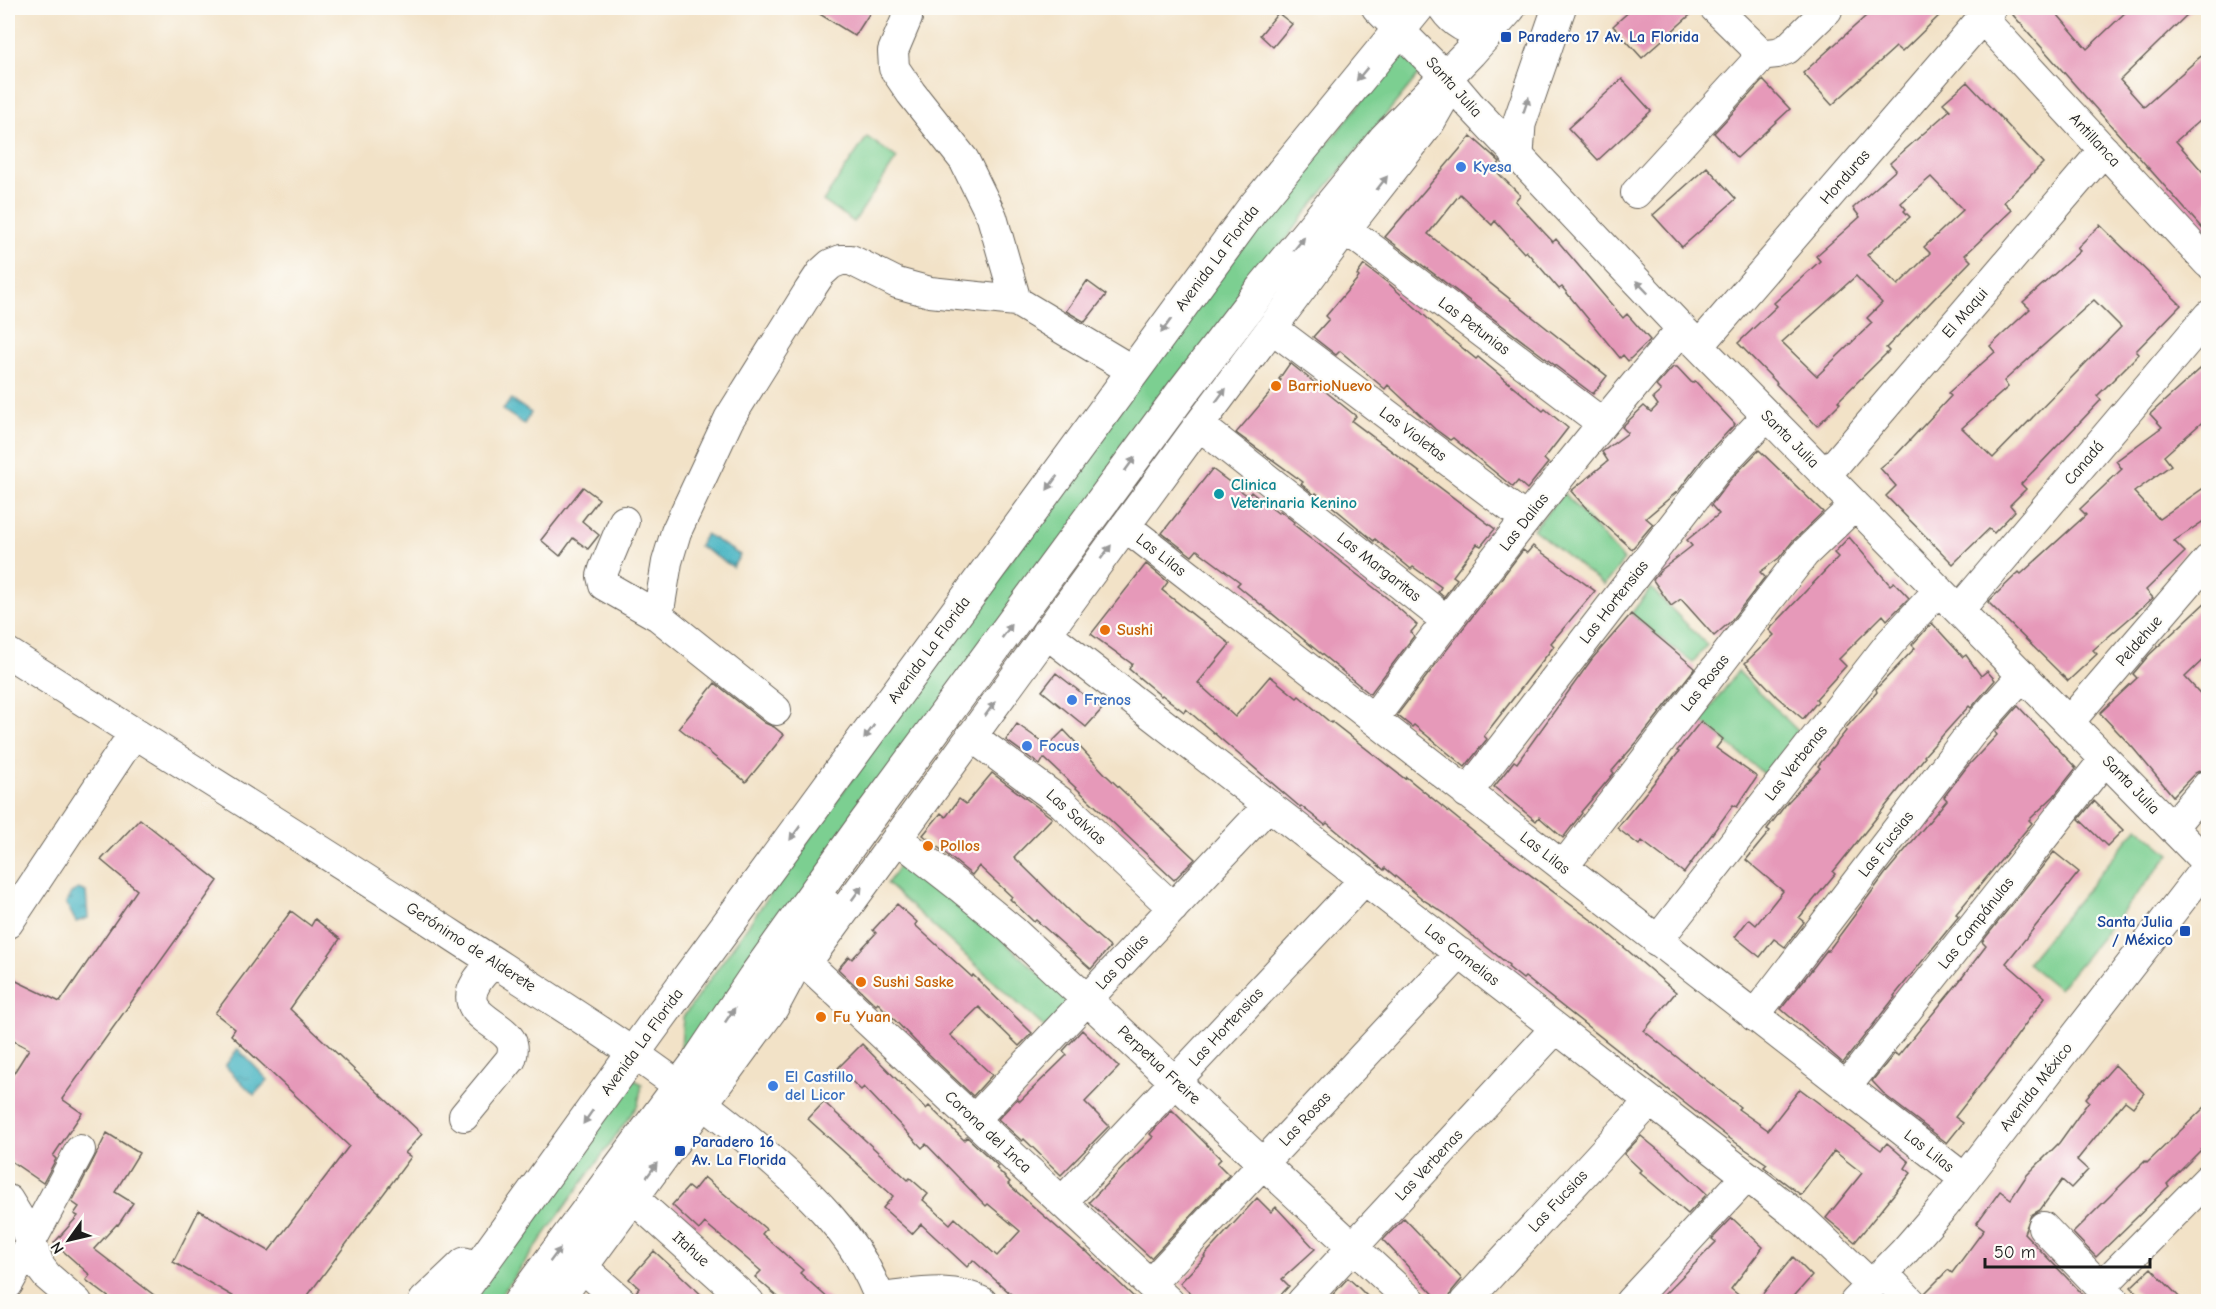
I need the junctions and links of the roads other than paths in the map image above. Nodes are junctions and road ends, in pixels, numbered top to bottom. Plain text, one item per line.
1 (1445, 8) edge
2 (1509, 8) edge
3 (1559, 8) edge
4 (1827, 10) dead end
5 (1727, 11) edge
6 (1986, 13) edge
7 (1398, 15) edge
8 (907, 18) dead end
9 (1488, 32) junction
10 (1758, 55) junction
11 (1446, 77) junction
12 (2104, 150) junction
13 (1517, 155) junction
14 (1636, 193) dead end
15 (1346, 229) junction
16 (2208, 263) edge
17 (1016, 301) junction
18 (2208, 316) edge
19 (1272, 328) junction
20 (1691, 338) junction
21 (1133, 371) junction
22 (1767, 416) junction
23 (1602, 423) junction
24 (1199, 424) junction
25 (1826, 475) junction
26 (1855, 505) junction
27 (1526, 519) junction
28 (624, 521) dead end
29 (1125, 526) junction
30 (1004, 550) junction
31 (2208, 560) edge
32 (1046, 579) junction
33 (1949, 600) junction
34 (658, 616) junction
35 (1447, 621) junction
36 (1046, 633) junction
37 (8, 653) edge
38 (2023, 675) junction
39 (776, 710) dead end
40 (1373, 719) junction
41 (2068, 722) junction
42 (134, 733) junction
43 (971, 736) junction
44 (2105, 759) junction
45 (2208, 785) edge
46 (1467, 793) junction
47 (1269, 805) junction
48 (863, 826) junction
49 (2172, 827) junction
50 (897, 838) junction
51 (2208, 865) edge
52 (1563, 867) junction
53 (1365, 879) junction
54 (1173, 908) junction
55 (8, 923) edge
56 (1658, 941) junction
57 (1460, 953) junction
58 (494, 962) junction
59 (806, 963) junction
60 (1088, 998) junction
61 (772, 1007) junction
62 (1754, 1016) junction
63 (1556, 1028) junction
64 (634, 1053) junction
65 (1176, 1081) junction
66 (1846, 1087) junction
67 (692, 1094) junction
68 (1650, 1101) junction
69 (464, 1116) dead end
70 (974, 1120) junction
71 (80, 1150) dead end
72 (1264, 1163) junction
73 (1747, 1176) junction
74 (1965, 1179) junction
75 (2208, 1179) edge
76 (632, 1197) junction
77 (8, 1200) edge
78 (1062, 1202) junction
79 (512, 1224) junction
80 (2043, 1227) dead end
81 (30, 1242) junction
82 (1353, 1246) junction
83 (581, 1266) junction
84 (8, 1284) edge
85 (1870, 1287) edge
86 (1160, 1293) edge
87 (2108, 1294) edge
88 (880, 1300) edge
89 (77, 1302) edge
90 (425, 1302) edge
91 (454, 1302) edge
92 (520, 1302) edge
93 (544, 1302) edge
94 (555, 1302) edge
95 (622, 1302) edge
96 (749, 1302) edge
97 (982, 1302) edge
98 (1302, 1302) edge
99 (1412, 1302) edge
100 (1465, 1302) edge
101 (1630, 1302) edge
102 (1911, 1302) edge

1 - 9 main road
2 - 9 main road
13 -> 3 main road
4 - 10 street
5 - 10 street
6 - 12 street, Antillanca
6 - 20 street, Honduras
7 - 11 street, Santa Julia
7 -> 21 main road, Avenida La Florida
8 - 17 street
9 - 11 main road
10 - 14 street
11 - 13 street, Santa Julia
15 -> 11 street
32 -> 11 main road
12 - 16 street, Antillanca
12 - 25 street, El Maqui
20 -> 13 street, Santa Julia
15 - 19 street
15 - 23 street, Las Petunias
17 - 21 street
17 - 34 street
18 - 33 street, Canadá
24 -> 19 street
19 - 27 street, Las Violetas
20 - 22 street, Santa Julia
20 - 23 street, Las Dalias
21 -> 30 main road, Avenida La Florida
22 - 25 street, Santa Julia
22 - 46 street, Las Hortensias
23 - 27 street, Las Dalias
24 - 29 street
24 - 35 street, Las Margaritas
25 - 26 street, Santa Julia
26 - 33 street, Santa Julia
26 - 52 street, Las Rosas
27 - 35 street, Las Dalias
28 - 34 street
36 -> 29 street
29 - 40 street, Las Lilas
30 - 32 main road
30 -> 64 main road, Avenida La Florida
31 - 41 street, Peldehue
48 -> 32 main road
33 - 38 street, Santa Julia
33 - 56 street, Las Verbenas
34 - 39 street
35 - 40 street, Las Dalias
43 -> 36 street
36 - 47 street, Las Camelias
37 - 42 street, Gerónimo de Alderete
38 - 41 street, Santa Julia
38 - 62 street, Las Fucsias
40 - 46 street, Las Lilas
41 - 44 street, Santa Julia
42 - 55 street
42 - 58 street, Gerónimo de Alderete
43 - 50 street
43 - 54 street, Las Salvias
44 - 49 street, Santa Julia
44 - 66 street, Las Campánulas
45 - 49 street
46 - 52 street, Las Lilas
47 - 53 street, Las Camelias
47 - 54 street, Las Dalias
48 - 61 main road
67 -> 48 main road
49 - 51 street, Santa Julia
59 -> 50 street
50 - 60 street, Perpetua Freire
51 - 74 street, Avenida México
52 - 56 street, Las Lilas
53 - 57 street, Las Camelias
53 - 65 street, Las Hortensias
54 - 60 street, Las Dalias
56 - 62 street, Las Lilas
57 - 63 street, Las Camelias
57 - 72 street, Las Rosas
58 - 64 street, Gerónimo de Alderete
58 - 69 street
59 - 61 street
59 - 70 street, Corona del Inca
60 - 65 street, Perpetua Freire
60 - 70 street, Las Dalias
61 - 67 main road
62 - 66 street, Las Lilas
63 - 68 street, Las Camelias
63 - 82 street, Las Verbenas
64 - 67 street, Gerónimo de Alderete
64 -> 79 main road, Avenida La Florida
65 - 72 street, Perpetua Freire
65 - 78 street, Las Hortensias
66 - 74 street, Las Lilas
76 -> 67 main road
67 - 88 street, Gerónimo de Alderete
92 -> 67 main road
68 - 73 street, Las Camelias
68 - 100 street, Las Fucsias
70 - 78 street, Corona del Inca
71 - 81 street
72 - 82 street, Perpetua Freire
72 - 86 street, Las Rosas
73 - 85 street, Las Camelias
73 - 101 street
74 - 85 street, Avenida México
75 - 87 street
76 - 83 main road
76 - 96 street, Itahue
77 - 81 street
78 - 86 street, Corona del Inca
79 - 90 main road
79 - 91 main road, Avenida La Florida
80 - 87 street
81 - 84 street
81 - 89 street
82 - 98 street, Las Verbenas
82 - 99 street, Perpetua Freire
83 - 93 main road
83 - 94 main road
83 - 95 street
85 - 102 street, Las Camelias
88 - 97 street

